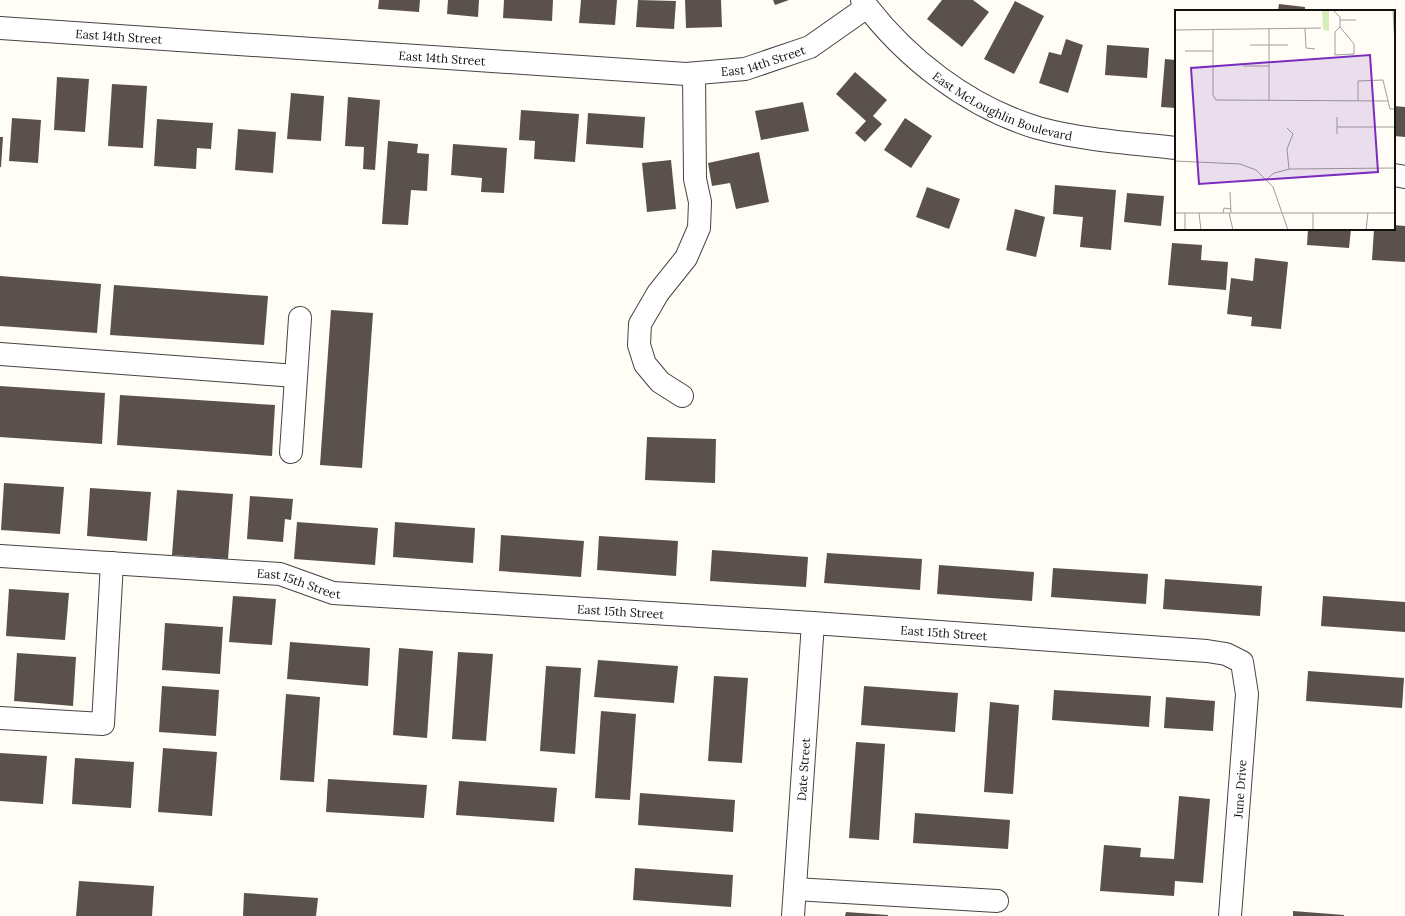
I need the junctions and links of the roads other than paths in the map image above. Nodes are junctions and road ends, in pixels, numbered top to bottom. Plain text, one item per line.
1 (865, 4) edge
2 (0, 28) edge
3 (694, 74) junction
4 (1175, 148) edge
5 (1395, 175) edge
6 (1405, 177) edge
7 (300, 318) dead end
8 (0, 354) edge
9 (296, 376) junction
10 (682, 396) dead end
11 (291, 452) dead end
12 (0, 556) edge
13 (112, 563) junction
14 (813, 623) junction
15 (1242, 662) joint
16 (0, 718) edge
17 (795, 889) junction
18 (997, 901) dead end
19 (793, 916) edge
20 (1230, 916) edge

1 - 3 street, East 14th Street
1 - 4 street, East McLoughlin Boulevard
2 - 3 street, East 14th Street
3 - 10 street
5 - 6 street
7 - 9 street
8 - 9 street
9 - 11 street
12 - 13 street, East 15th Street
13 - 14 street, East 15th Street
13 - 16 street
14 - 15 street, East 15th Street
14 - 17 street, Date Street
15 - 20 street, June Drive
17 - 18 street
17 - 19 street, Date Street

